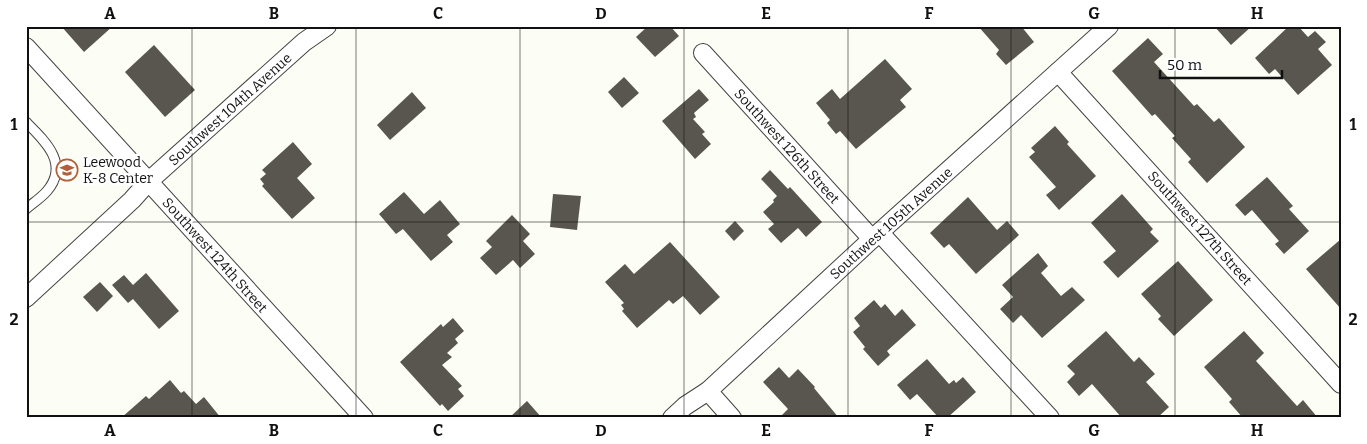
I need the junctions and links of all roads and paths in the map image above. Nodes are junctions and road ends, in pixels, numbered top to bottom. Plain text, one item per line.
1 (327, 26) edge
2 (1109, 26) edge
3 (26, 48) edge
4 (703, 53) dead end
5 (1058, 72) junction
6 (26, 122) edge
7 (149, 181) junction
8 (26, 209) edge
9 (876, 236) junction
10 (26, 298) edge
11 (1341, 384) edge
12 (708, 391) junction
13 (364, 418) edge
14 (672, 418) edge
15 (732, 418) edge
16 (1050, 418) edge

1 - 7 street, Southwest 104th Avenue
2 - 5 street, Southwest 105th Avenue
3 - 7 street, Southwest 124th Street
4 - 9 street, Southwest 126th Street
5 - 9 street, Southwest 105th Avenue
5 - 11 street, Southwest 127th Street
6 - 8 lane
7 - 10 street, Southwest 104th Avenue
7 - 13 street, Southwest 124th Street
9 - 12 street, Southwest 105th Avenue
9 - 16 street, Southwest 126th Street
12 - 14 street, Southwest 105th Avenue
12 - 15 street

